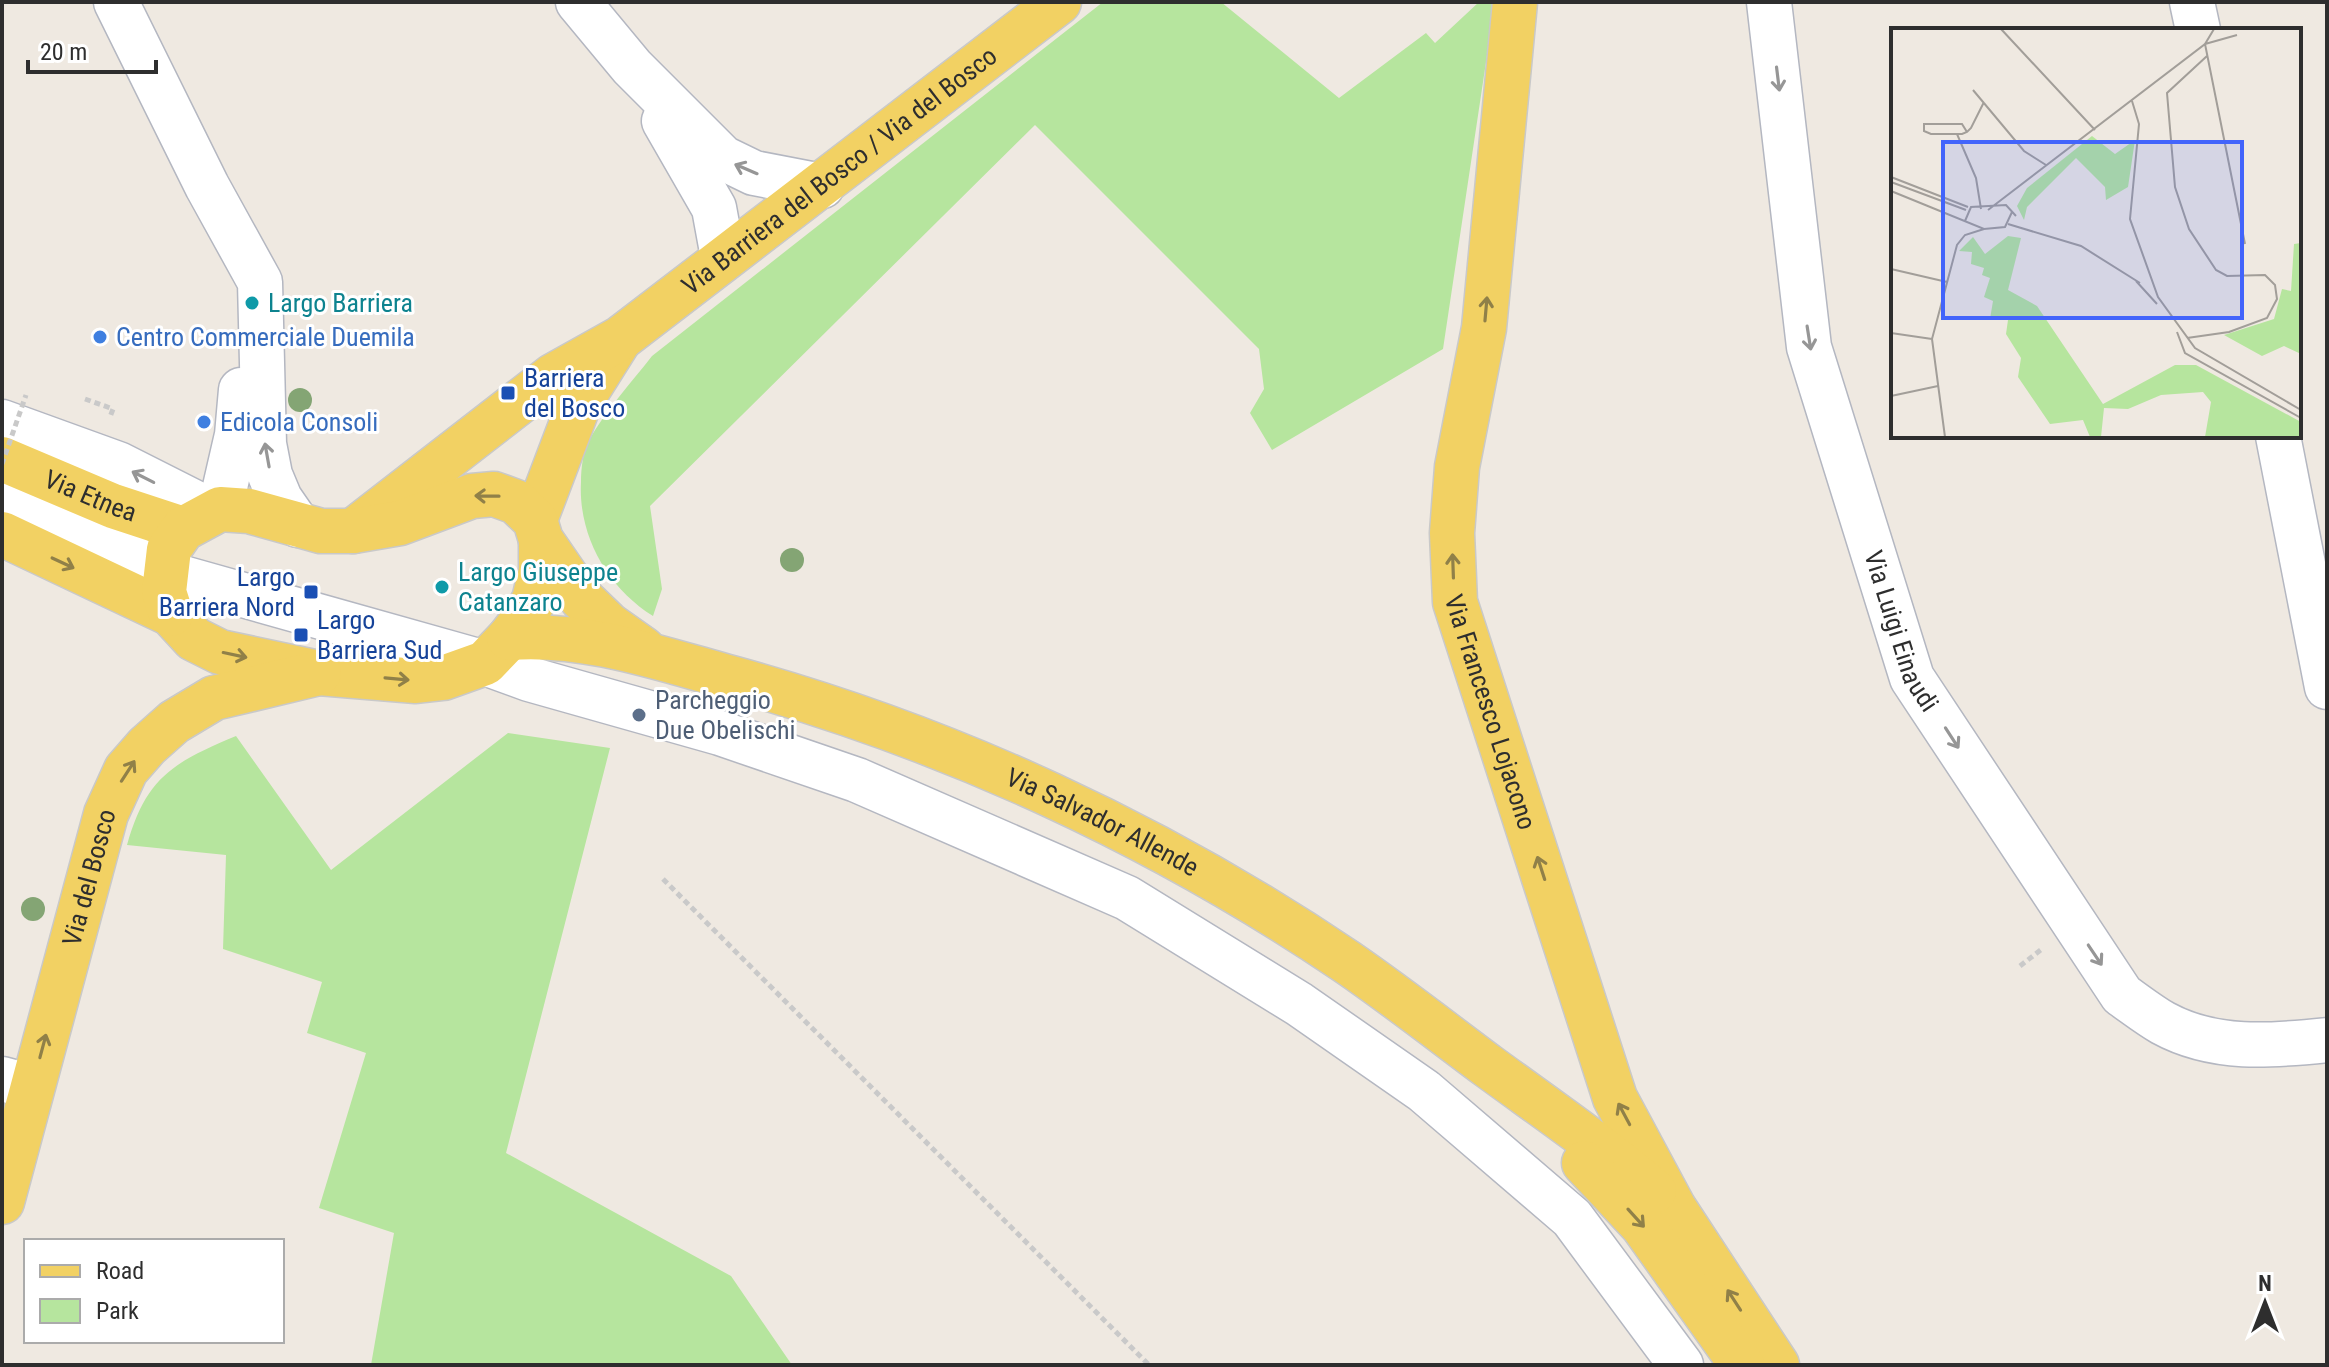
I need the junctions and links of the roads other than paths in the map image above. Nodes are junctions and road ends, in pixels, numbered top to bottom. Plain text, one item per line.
1 (116, 2) edge
2 (578, 2) edge
3 (1059, 2) edge
4 (1515, 2) edge
5 (1769, 2) edge
6 (2192, 2) edge
7 (2198, 28) edge
8 (632, 67) junction
9 (207, 186) junction
10 (822, 186) junction
11 (723, 257) junction
12 (621, 338) junction
13 (14, 408) edge
14 (2278, 438) edge
15 (2, 461) edge
16 (2, 495) edge
17 (205, 517) junction
18 (298, 525) junction
19 (538, 530) junction
20 (353, 531) junction
21 (2, 534) edge
22 (168, 594) junction
23 (497, 650) junction
24 (654, 656) junction
25 (319, 673) junction
26 (2327, 687) edge
27 (2327, 1040) edge
28 (1506, 1080) junction
29 (17, 1083) edge
30 (2, 1202) edge
31 (1674, 1208) junction
32 (1681, 1365) edge
33 (1742, 1365) edge
34 (1777, 1365) edge

1 - 9 street
2 - 8 street
3 - 10 main road, Via Barriera del Bosco / Via del Bosco
31 -> 4 main road, Via Francesco Lojacono
5 -> 27 street, Via Luigi Einaudi
6 - 7 street
10 -> 8 street
8 - 11 street
9 - 17 street
18 -> 9 street
10 - 11 main road, Via Barriera del Bosco / Via del Bosco
11 - 12 main road, Via Barriera del Bosco / Via del Bosco
12 - 19 main road
12 - 20 main road
17 -> 13 street
14 - 26 street
15 - 17 main road, Via Etnea
16 - 22 street
17 - 18 main road, Via Etnea
17 - 22 main road
18 - 20 main road, Via Etnea
19 -> 20 main road, Via Etnea
19 - 23 main road
19 - 24 main road
21 -> 22 main road
22 - 23 street
22 -> 25 main road
23 - 24 main road
25 -> 23 main road
23 - 32 street
24 - 28 main road, Via Salvador Allende
29 -> 25 main road, Via del Bosco
28 - 31 main road
28 -> 33 main road
29 - 30 main road, Via del Bosco
34 -> 31 main road, Via Francesco Lojacono

